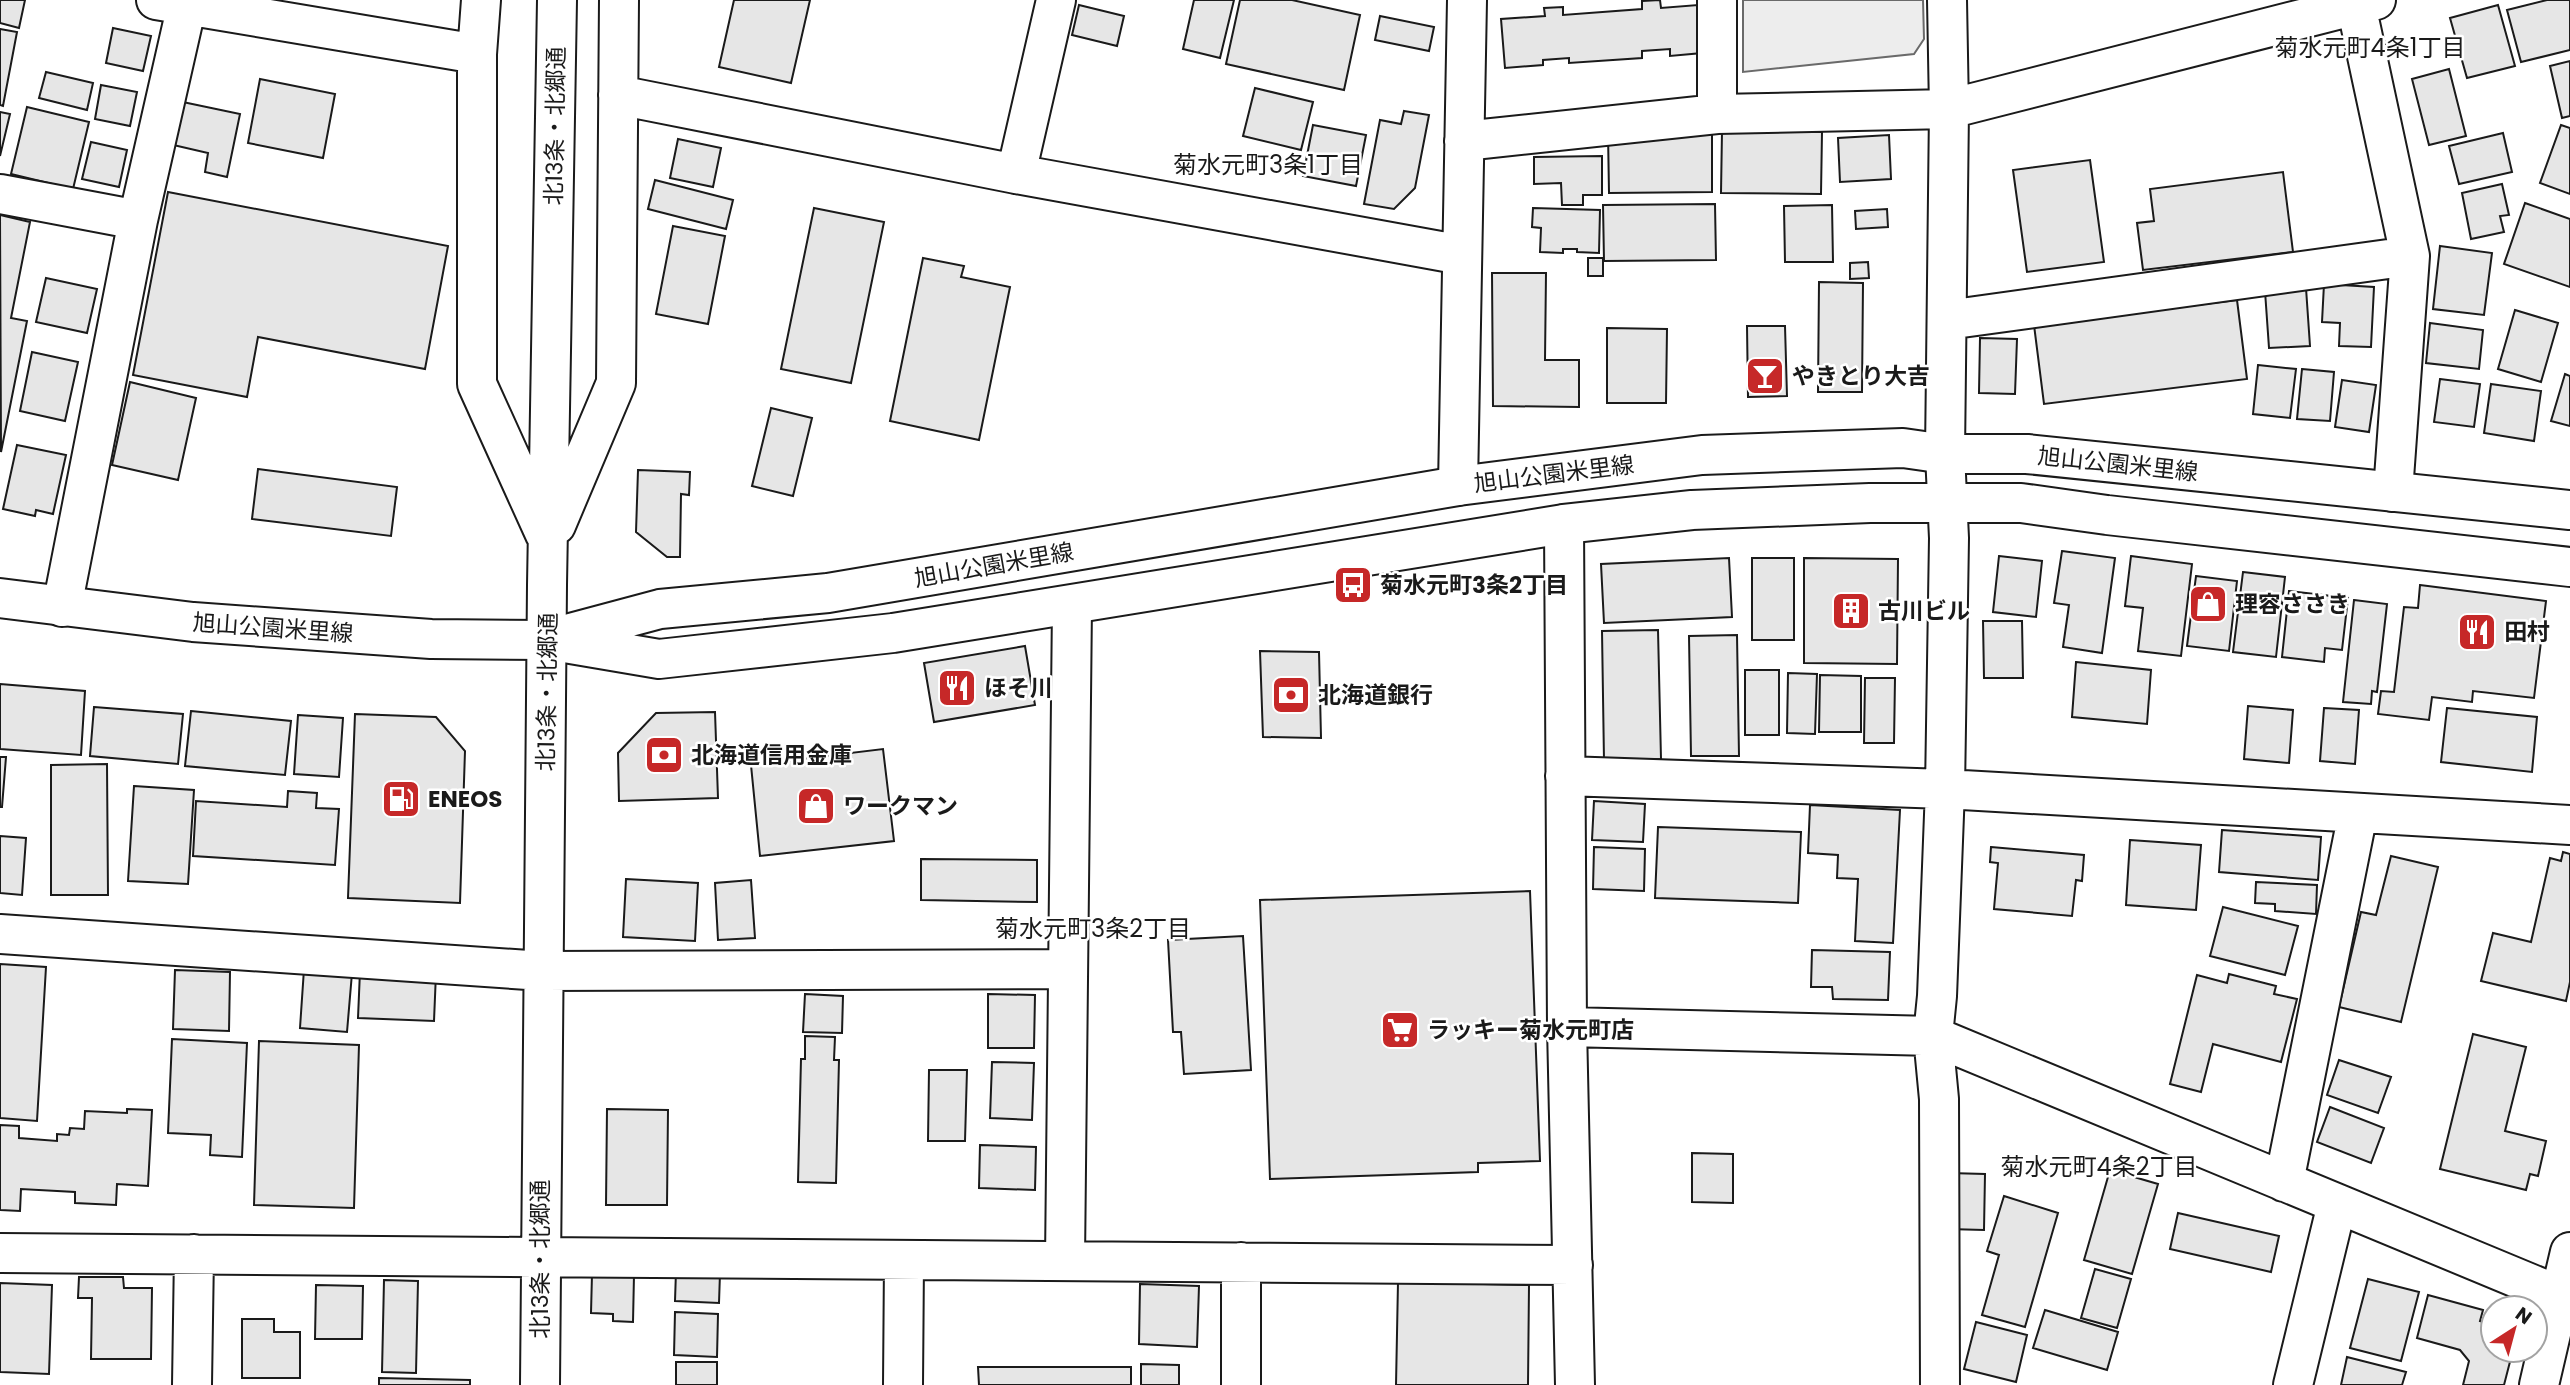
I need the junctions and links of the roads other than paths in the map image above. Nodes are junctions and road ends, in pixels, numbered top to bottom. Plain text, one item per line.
1 (481, 0) edge
2 (557, 0) edge
3 (619, 0) edge
4 (1056, 0) edge
5 (1467, 0) edge
6 (1717, 0) edge
7 (1947, 0) edge
8 (177, 2) edge
9 (2362, 2) edge
10 (477, 54) junction
11 (618, 95) junction
12 (1949, 109) junction
13 (1717, 114) junction
14 (1464, 141) junction
15 (1016, 174) junction
16 (0, 194) edge
17 (138, 220) junction
18 (1462, 255) junction
19 (2410, 256) junction
20 (1947, 320) junction
21 (1945, 454) junction
22 (1458, 486) junction
23 (2393, 492) junction
24 (1947, 502) junction
25 (2570, 510) edge
26 (1564, 524) junction
27 (549, 542) junction
28 (2570, 567) edge
29 (0, 598) edge
30 (1072, 605) junction
31 (62, 607) junction
32 (547, 640) junction
33 (1565, 776) junction
34 (1945, 789) junction
35 (2358, 813) junction
36 (2570, 825) edge
37 (0, 934) edge
38 (1068, 969) junction
39 (542, 971) junction
40 (1567, 1027) junction
41 (1933, 1036) junction
42 (2284, 1182) junction
43 (2337, 1203) junction
44 (2570, 1252) edge
45 (0, 1253) edge
46 (194, 1254) junction
47 (540, 1257) junction
48 (904, 1260) junction
49 (1065, 1261) junction
50 (1241, 1262) junction
51 (1573, 1265) junction
52 (2565, 1298) edge
53 (192, 1385) edge
54 (540, 1385) edge
55 (903, 1385) edge
56 (1241, 1385) edge
57 (1575, 1385) edge
58 (1940, 1385) edge
59 (2292, 1385) edge
60 (2539, 1385) edge

1 - 10 street
2 - 27 street, 北13条・北郷通
3 - 11 street
4 - 15 street
5 - 14 street
6 - 13 street
7 - 12 street
8 - 10 street
8 - 17 street
9 - 12 street
9 - 19 street
10 - 27 street
11 - 15 street
11 - 27 street
12 - 13 street
12 - 20 street
13 - 14 street
14 - 18 street
15 - 18 street
16 - 17 street
17 - 31 street
18 - 22 street
19 - 20 street
19 - 23 street
20 - 21 street
21 - 22 street, 旭山公園米里線
21 - 23 street, 旭山公園米里線
21 - 24 street
22 - 32 street, 旭山公園米里線
23 - 25 street, 旭山公園米里線
24 - 26 street, 旭山公園米里線
24 - 28 street, 旭山公園米里線
24 - 34 street
26 - 30 street, 旭山公園米里線
26 - 33 street
27 - 32 street, 北13条・北郷通
29 - 31 street, 旭山公園米里線
30 - 32 street, 旭山公園米里線
30 - 38 street
31 - 32 street, 旭山公園米里線
32 - 39 street, 北13条・北郷通
33 - 34 street
33 - 40 street
34 - 35 street
34 - 41 street
35 - 36 street
35 - 42 street
37 - 39 street
38 - 39 street
38 - 49 street
39 - 47 street, 北13条・北郷通
40 - 41 street
40 - 51 street
41 - 42 street
41 - 58 street
42 - 43 street
43 - 52 street
43 - 59 street
44 - 52 street
45 - 46 street
46 - 47 street
46 - 53 street
47 - 48 street
47 - 54 street, 北13条・北郷通
48 - 49 street
48 - 55 street
49 - 50 street
50 - 51 street
50 - 56 street
51 - 57 street
52 - 60 street

